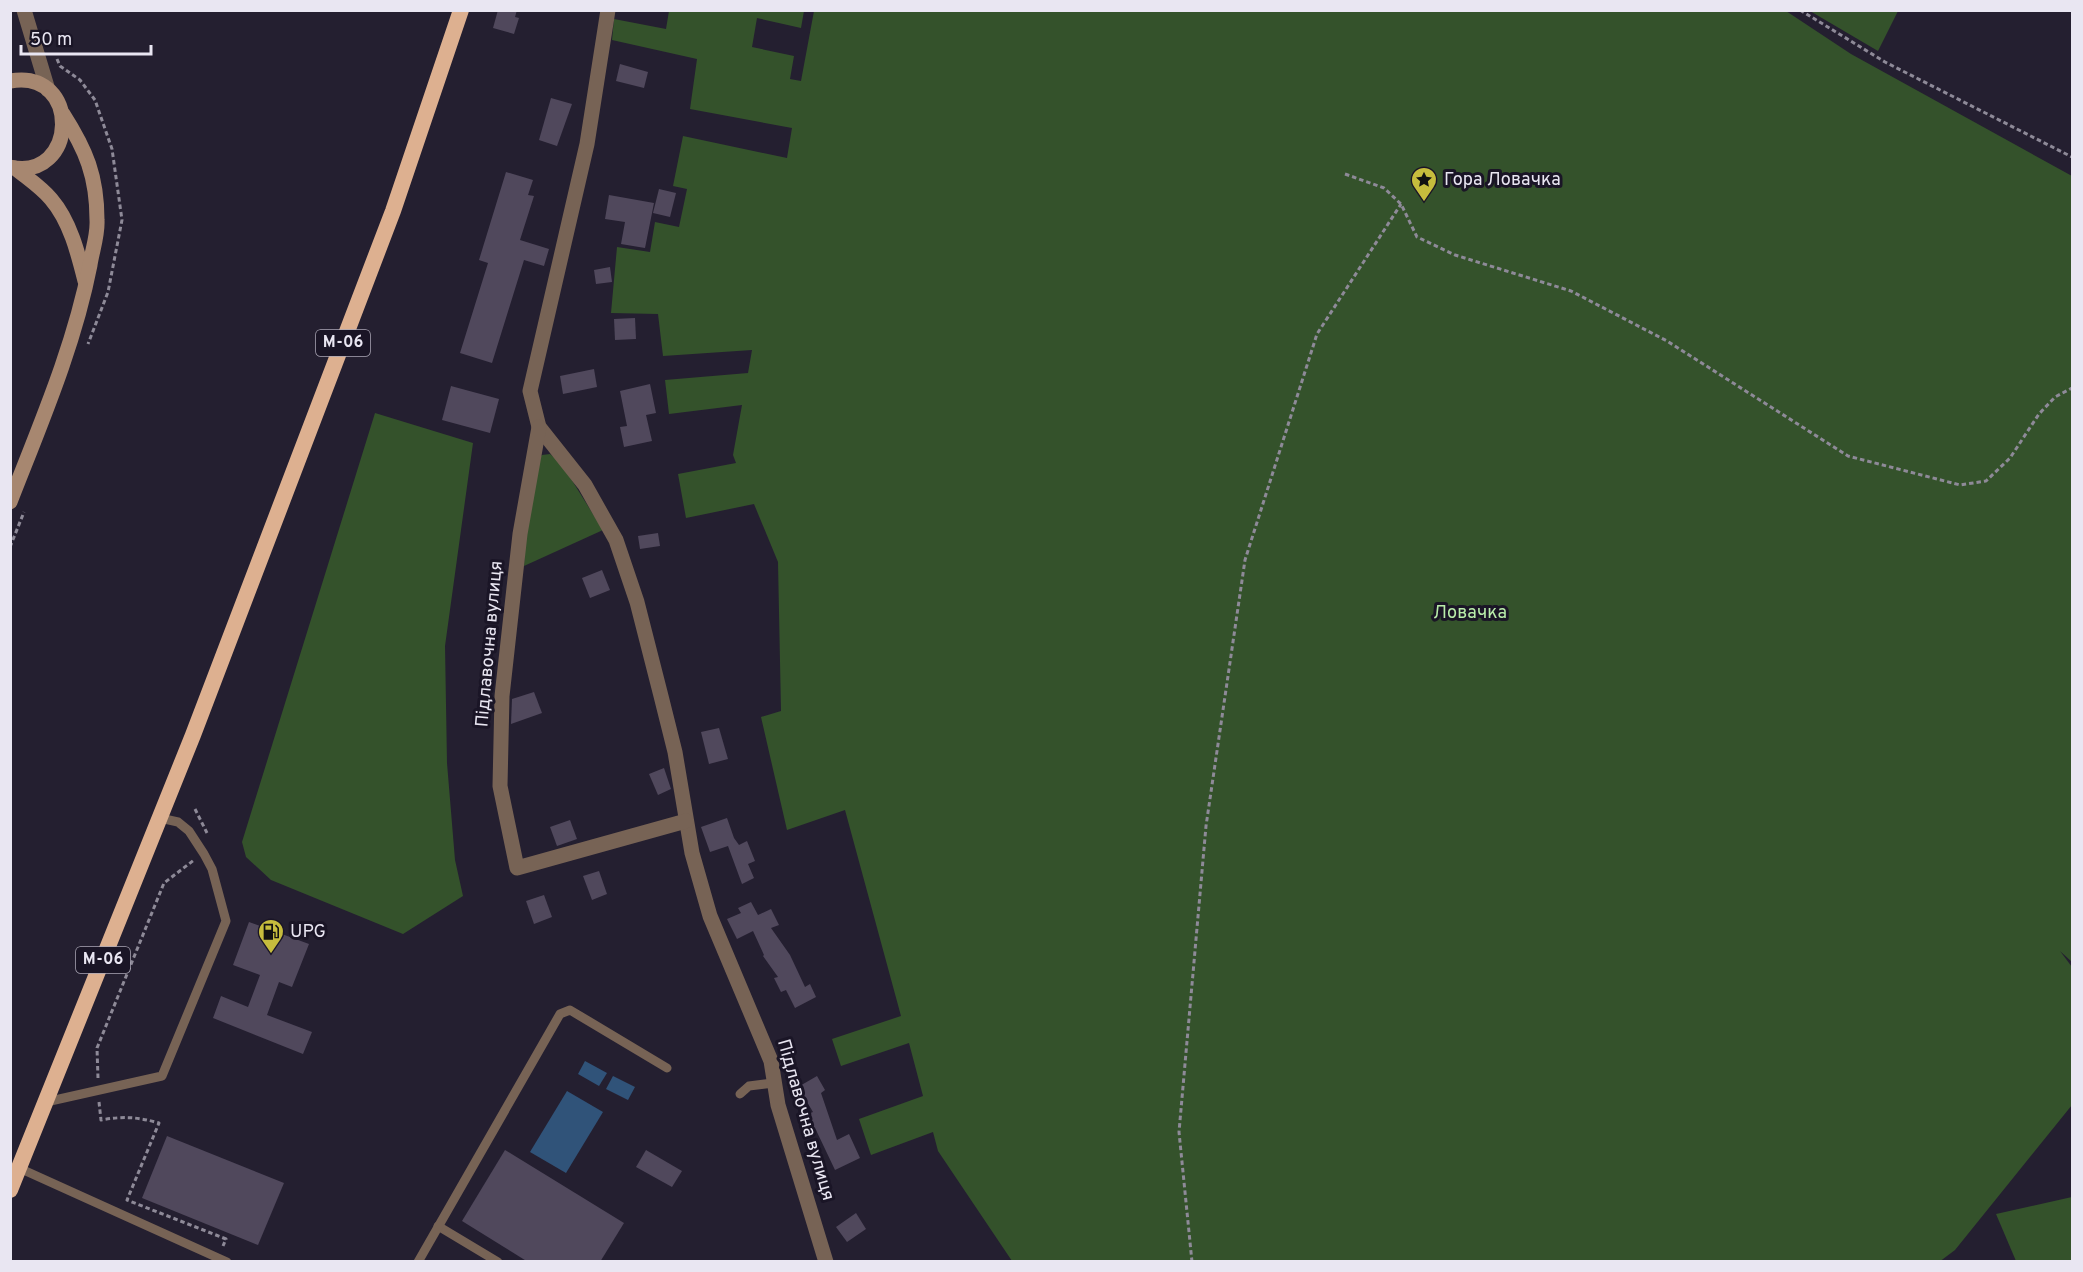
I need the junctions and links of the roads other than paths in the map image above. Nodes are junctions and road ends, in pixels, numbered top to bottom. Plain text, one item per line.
1 (24, 10) edge
2 (461, 10) edge
3 (608, 10) edge
4 (10, 81) edge
5 (48, 90) junction
6 (63, 114) junction
7 (13, 168) edge
8 (86, 284) junction
9 (539, 427) junction
10 (10, 502) edge
11 (160, 818) junction
12 (686, 821) junction
13 (667, 1068) dead end
14 (773, 1083) junction
15 (740, 1094) dead end
16 (46, 1102) junction
17 (20, 1168) junction
18 (10, 1190) edge
19 (438, 1226) junction
20 (203, 1252) junction
21 (222, 1260) edge
22 (199, 1262) edge
23 (418, 1262) edge
24 (498, 1262) edge
25 (826, 1262) edge

1 - 5 street
2 - 11 highway, М-06
3 - 9 street, Підлавочна вулиця
4 - 5 main road
5 - 6 main road
6 - 7 main road
6 - 8 main road
7 - 8 main road
8 - 10 main road
9 - 12 street, Підлавочна вулиця
9 - 12 street, Підлавочна вулиця
11 - 16 highway, М-06
11 - 16 lane
12 - 14 street, Підлавочна вулиця
13 - 19 lane
14 - 15 lane
14 - 25 street, Підлавочна вулиця
16 - 17 highway, М-06
17 - 18 highway, М-06
17 - 20 lane
19 - 23 lane
19 - 24 lane
20 - 21 lane
20 - 22 lane

